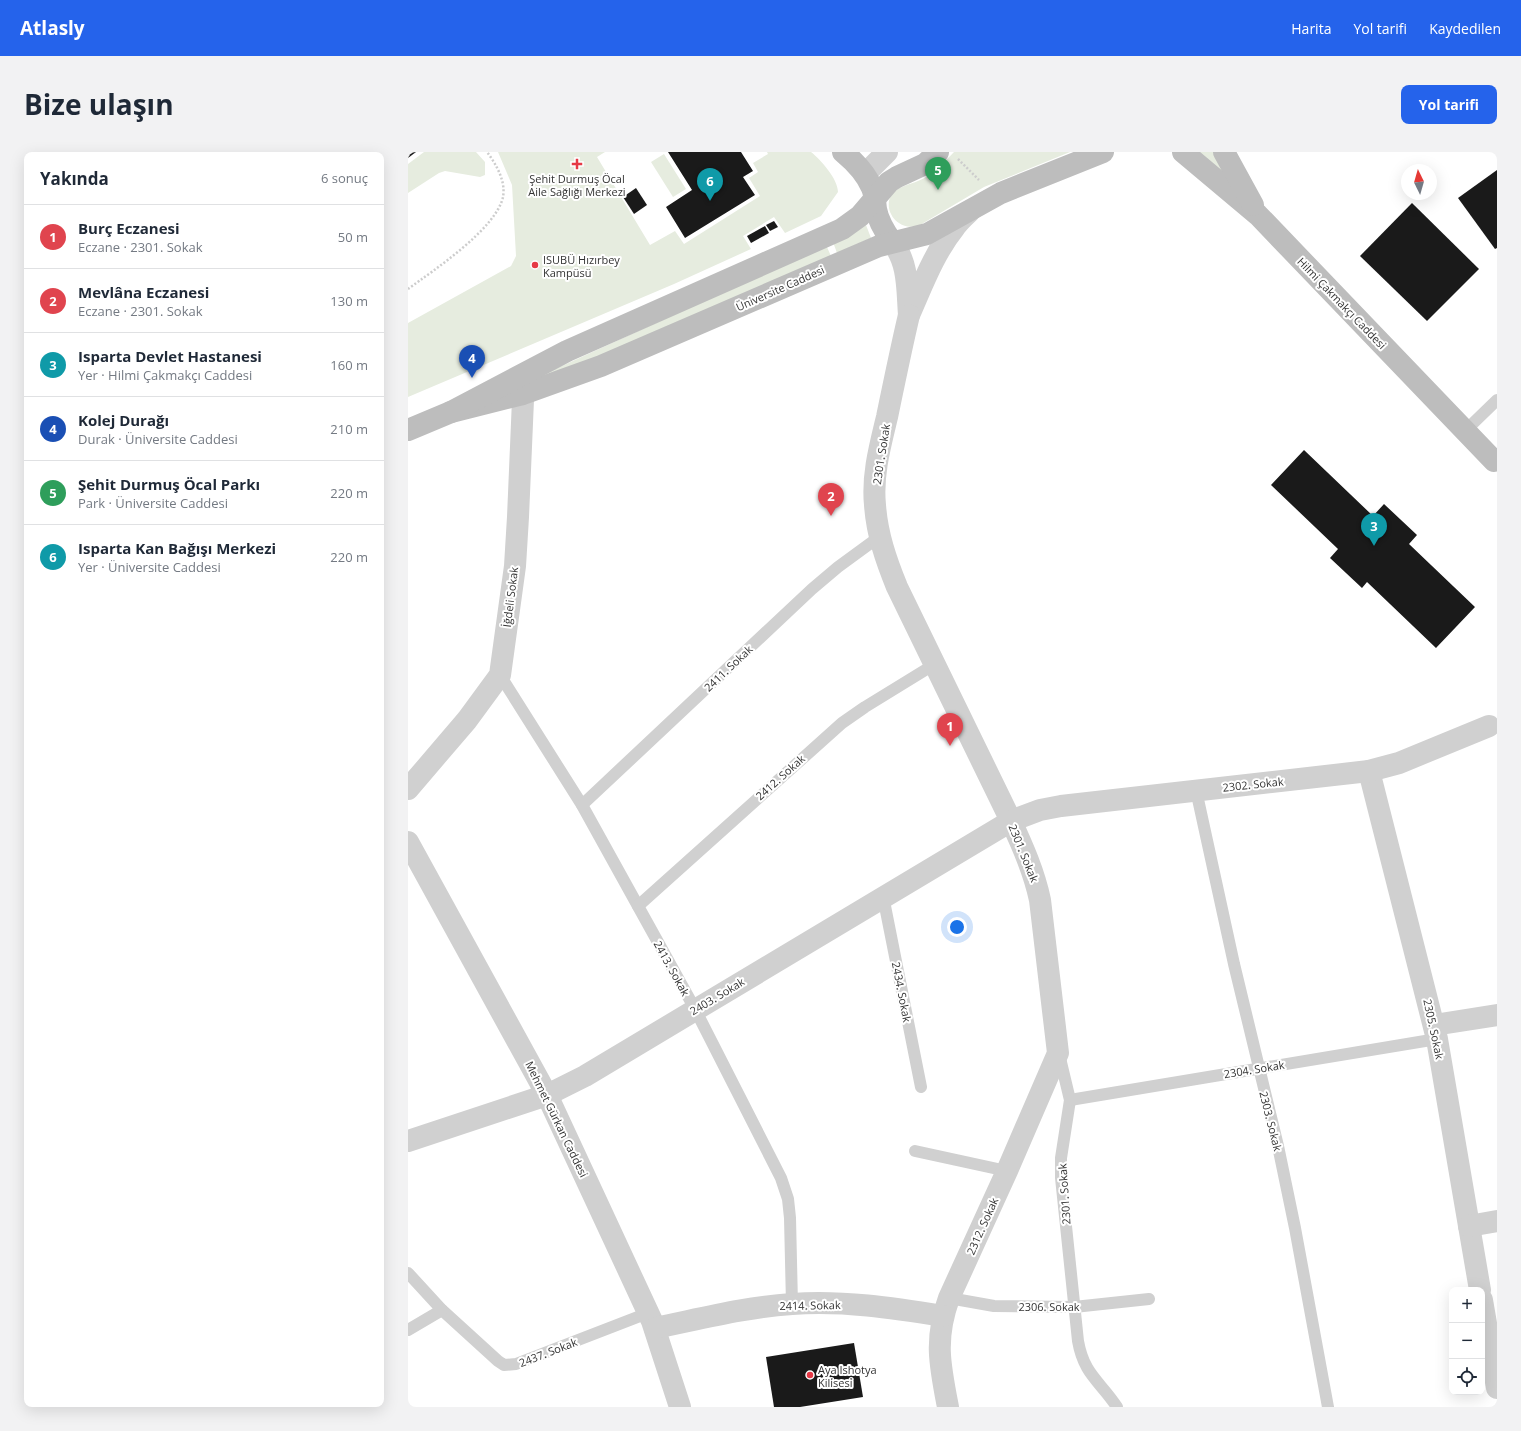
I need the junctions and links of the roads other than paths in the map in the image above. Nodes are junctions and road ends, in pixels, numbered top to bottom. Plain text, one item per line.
1 (888, 152) edge
2 (938, 152) edge
3 (1103, 152) edge
4 (1183, 152) edge
5 (1224, 152) edge
6 (845, 153) edge
7 (868, 171) junction
8 (906, 173) junction
9 (875, 200) junction
10 (972, 209) junction
11 (1258, 216) junction
12 (892, 242) junction
13 (909, 315) junction
14 (524, 372) junction
15 (524, 394) junction
16 (1497, 400) edge
17 (451, 412) junction
18 (408, 430) edge
19 (1465, 431) junction
20 (1496, 464) edge
21 (879, 537) junction
22 (935, 664) junction
23 (500, 675) junction
24 (1494, 723) edge
25 (1369, 771) junction
26 (408, 789) edge
27 (1196, 790) junction
28 (582, 805) junction
29 (1011, 821) junction
30 (408, 842) edge
31 (883, 896) junction
32 (638, 906) junction
33 (695, 1009) junction
34 (1497, 1015) edge
35 (1436, 1032) junction
36 (1058, 1052) junction
37 (1258, 1069) junction
38 (921, 1087) dead end
39 (548, 1094) junction
40 (1070, 1100) junction
41 (408, 1141) edge
42 (915, 1151) dead end
43 (1006, 1172) junction
44 (1497, 1221) edge
45 (1469, 1226) junction
46 (408, 1273) edge
47 (1479, 1287) edge
48 (1149, 1299) dead end
49 (792, 1304) junction
50 (946, 1307) junction
51 (1074, 1308) junction
52 (442, 1310) junction
53 (1485, 1318) edge
54 (652, 1320) junction
55 (408, 1330) edge
56 (1497, 1388) edge
57 (680, 1407) edge
58 (948, 1407) edge
59 (1117, 1407) edge
60 (1328, 1407) edge

1 - 7 street
2 - 8 main road, Üniversite Caddesi
3 - 10 main road, Üniversite Caddesi
4 - 11 main road, Hilmi Çakmakçı Caddesi
5 - 11 main road
6 - 7 main road
7 - 8 main road
7 - 9 main road
8 - 9 main road, Üniversite Caddesi
9 - 12 main road
9 - 14 main road, Üniversite Caddesi
10 - 12 main road, Üniversite Caddesi
10 - 13 street, 2301. Sokak
11 - 19 main road, Hilmi Çakmakçı Caddesi
12 - 13 street, 2301. Sokak
12 - 15 main road, Üniversite Caddesi
13 - 21 street, 2301. Sokak
14 - 15 street, İğdeli Sokak
14 - 17 main road, Üniversite Caddesi
15 - 17 main road, Üniversite Caddesi
15 - 23 street, İğdeli Sokak
16 - 19 lane
17 - 18 main road, Üniversite Caddesi
19 - 20 main road, Hilmi Çakmakçı Caddesi
21 - 22 street, 2301. Sokak
21 - 28 lane, 2411. Sokak
22 - 29 street, 2301. Sokak
22 - 32 lane, 2412. Sokak
23 - 26 street, İğdeli Sokak
23 - 28 lane, 2413. Sokak
24 - 25 street, 2302. Sokak
25 - 27 street, 2302. Sokak
25 - 35 street, 2305. Sokak
27 - 29 street, 2302. Sokak
27 - 37 lane, 2303. Sokak
28 - 32 lane, 2413. Sokak
29 - 31 street, 2403. Sokak
29 - 36 street, 2301. Sokak
30 - 39 street, Mehmet Gürkan Caddesi
31 - 33 street, 2403. Sokak
31 - 38 lane, 2434. Sokak
32 - 33 lane, 2413. Sokak
33 - 39 street, 2403. Sokak
33 - 49 lane, 2413. Sokak
34 - 35 street, 2304. Sokak
35 - 37 lane, 2304. Sokak
35 - 45 street, 2305. Sokak
36 - 40 lane, 2301. Sokak
36 - 43 street, 2312. Sokak
37 - 40 lane, 2304. Sokak
37 - 60 lane, 2303. Sokak
39 - 41 street, 2403. Sokak
39 - 54 street, Mehmet Gürkan Caddesi
40 - 51 lane, 2301. Sokak
42 - 43 lane
43 - 50 street, 2312. Sokak
44 - 45 street
45 - 47 street, 2305. Sokak
46 - 52 lane, 2437. Sokak
48 - 51 lane, 2306. Sokak
49 - 50 street, 2414. Sokak
49 - 54 street, 2414. Sokak
50 - 51 lane, 2306. Sokak
50 - 58 street, 2312. Sokak
51 - 59 lane, 2301. Sokak
52 - 54 lane, 2437. Sokak
52 - 55 lane
53 - 56 street
54 - 57 street, Mehmet Gürkan Caddesi

